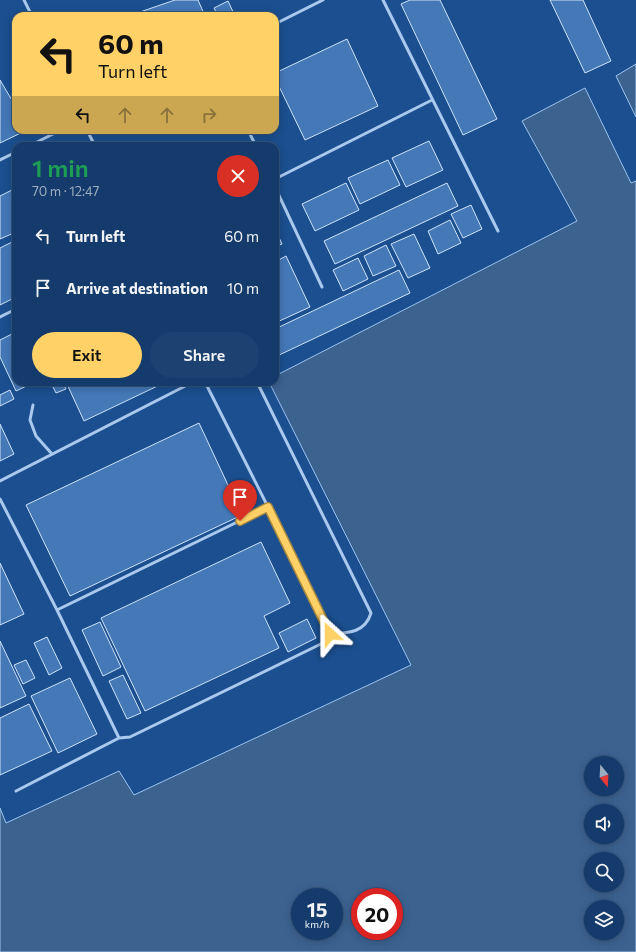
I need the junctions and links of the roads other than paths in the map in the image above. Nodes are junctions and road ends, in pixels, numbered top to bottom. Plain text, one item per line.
1 (24, 0) edge
2 (323, 0) edge
3 (383, 0) edge
4 (30, 12) edge
5 (279, 22) edge
6 (432, 100) junction
7 (53, 134) edge
8 (37, 142) edge
9 (12, 154) edge
10 (0, 160) edge
11 (279, 177) edge
12 (279, 196) edge
13 (498, 231) dead end
14 (322, 287) dead end
15 (12, 311) edge
16 (0, 317) edge
17 (184, 386) edge
18 (207, 386) edge
19 (259, 386) edge
20 (33, 405) dead end
21 (52, 454) junction
22 (0, 481) edge
23 (0, 499) edge
24 (268, 507) junction
25 (58, 610) junction
26 (330, 634) junction
27 (119, 738) junction
28 (16, 791) dead end

1 - 4 lane
2 - 5 lane
3 - 6 lane
6 - 11 lane
6 - 13 lane
7 - 8 lane
9 - 10 lane
12 - 14 lane
15 - 16 lane
17 - 21 lane
18 - 24 lane
19 - 26 lane
20 - 21 lane
21 - 22 lane
23 - 25 lane
24 - 25 lane
24 - 26 lane
25 - 27 lane
26 - 27 lane
27 - 28 lane

